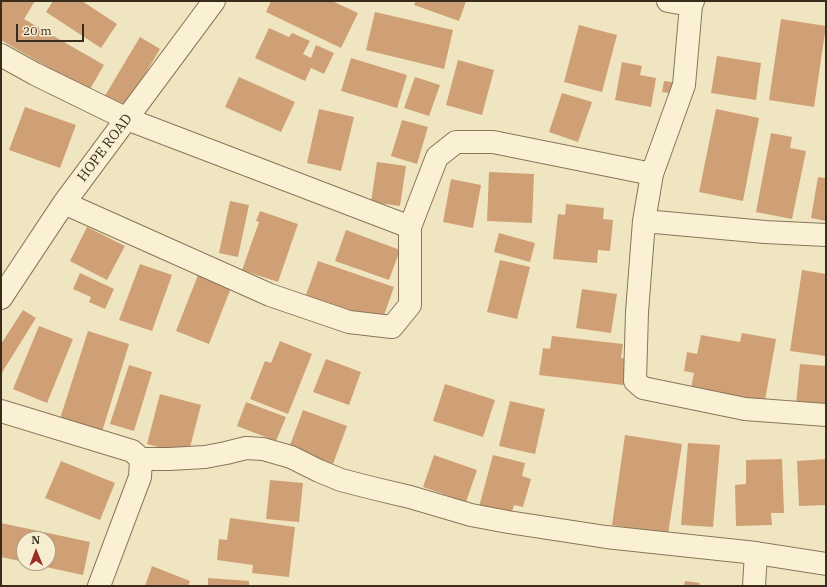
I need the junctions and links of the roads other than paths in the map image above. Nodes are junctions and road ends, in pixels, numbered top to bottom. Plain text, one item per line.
1 (214, 1) edge
2 (668, 1) edge
3 (692, 3) edge
4 (1, 55) edge
5 (126, 119) junction
6 (652, 174) junction
7 (64, 203) junction
8 (644, 221) junction
9 (410, 227) junction
10 (826, 235) edge
11 (1, 298) edge
12 (1, 411) edge
13 (826, 415) edge
14 (141, 459) junction
15 (756, 552) junction
16 (826, 564) edge
17 (99, 586) edge
18 (754, 586) edge

1 - 5 street, HOPE ROAD
2 - 3 street
3 - 6 street
4 - 5 street
5 - 7 street, HOPE ROAD
5 - 9 street
6 - 8 street
6 - 9 street
7 - 9 street
7 - 11 street, HOPE ROAD
8 - 10 street
8 - 13 street
12 - 14 street
14 - 15 street
14 - 17 street
15 - 16 street
15 - 18 street

